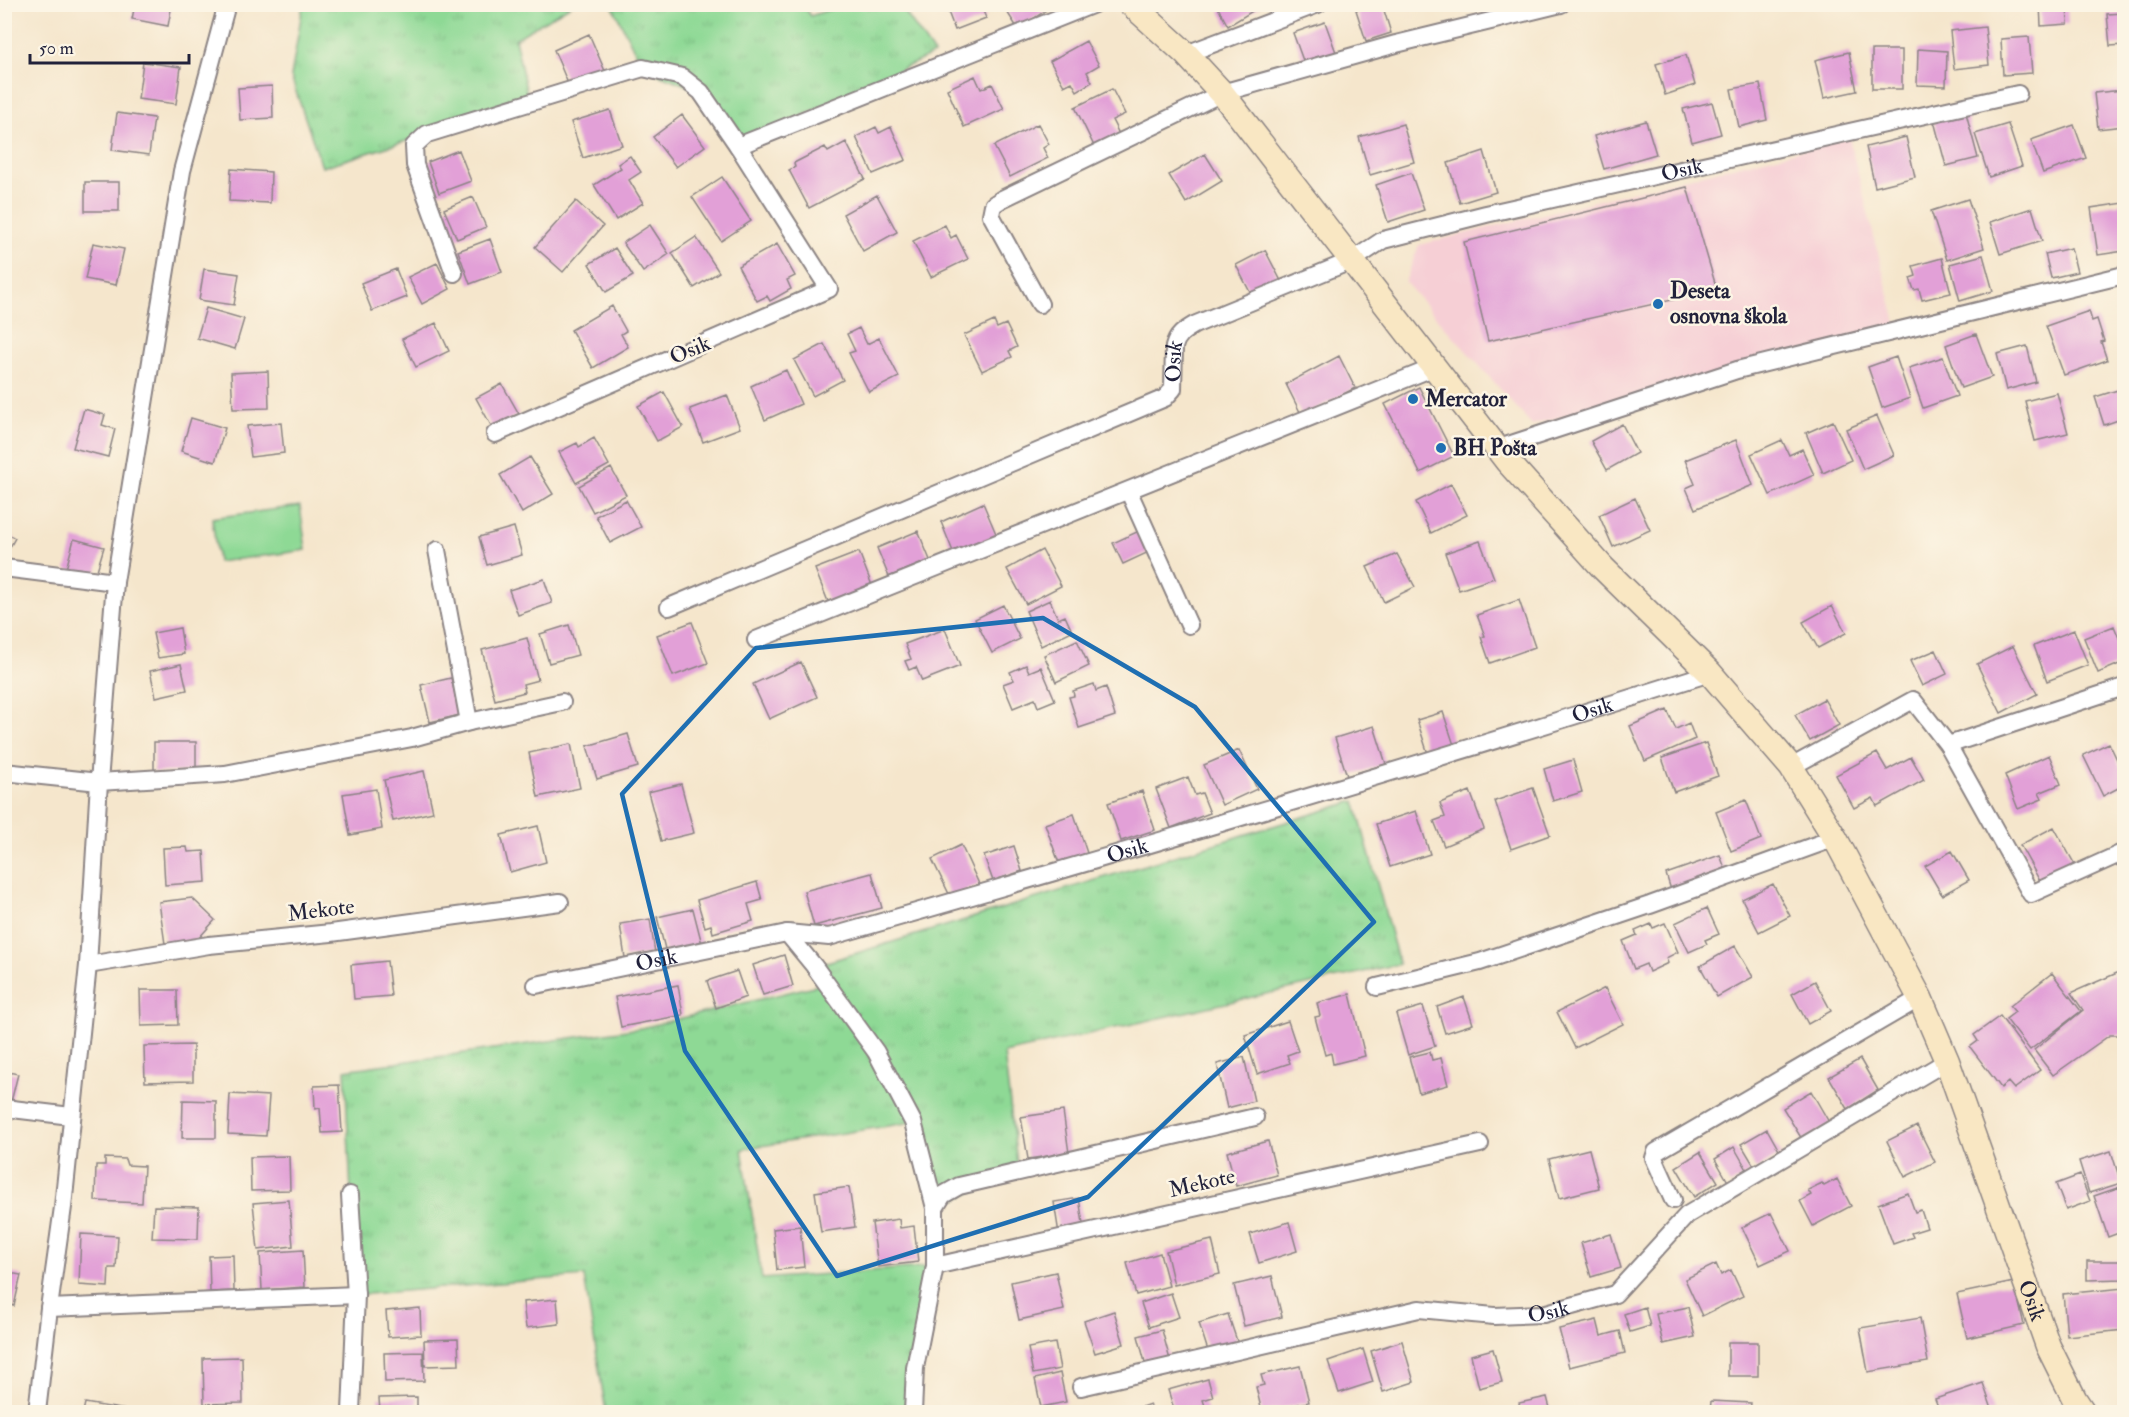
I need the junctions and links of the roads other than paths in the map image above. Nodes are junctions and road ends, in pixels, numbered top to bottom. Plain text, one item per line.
1 (227, 4) edge
2 (1094, 4) edge
3 (1131, 4) edge
4 (1318, 4) edge
5 (1561, 4) edge
6 (1186, 54) junction
7 (1222, 93) junction
8 (2018, 94) dead end
9 (738, 146) junction
10 (1353, 260) junction
11 (454, 273) dead end
12 (2124, 275) edge
13 (1040, 304) dead end
14 (1435, 367) junction
15 (495, 435) dead end
16 (1496, 449) junction
17 (1129, 492) junction
18 (437, 550) dead end
19 (4, 568) edge
20 (115, 582) junction
21 (669, 607) dead end
22 (1189, 626) dead end
23 (756, 640) dead end
24 (1710, 674) junction
25 (2124, 687) edge
26 (562, 702) dead end
27 (469, 722) junction
28 (1948, 745) junction
29 (1791, 766) junction
30 (4, 772) edge
31 (99, 782) junction
32 (1834, 838) junction
33 (2124, 852) edge
34 (560, 902) dead end
35 (787, 933) junction
36 (88, 964) junction
37 (536, 985) dead end
38 (1377, 987) dead end
39 (1920, 998) junction
40 (1947, 1062) junction
41 (4, 1108) edge
42 (71, 1116) junction
43 (1255, 1117) dead end
44 (1480, 1144) dead end
45 (350, 1194) dead end
46 (1672, 1200) dead end
47 (934, 1208) junction
48 (935, 1266) junction
49 (356, 1294) junction
50 (49, 1308) junction
51 (1081, 1386) dead end
52 (2074, 1408) edge
53 (37, 1413) edge
54 (351, 1413) edge
55 (913, 1413) edge

1 - 20 street
2 - 9 street
3 - 6 main road, Osik
4 - 6 street
5 - 7 street
6 - 7 main road, Osik
7 - 10 main road, Osik
7 - 13 street
8 - 10 street, Osik
9 - 11 street, Osik
9 - 15 street, Osik
10 - 14 main road, Osik
10 - 21 street, Osik
12 - 16 street
14 - 16 main road, Osik
14 - 17 street
16 - 24 main road, Osik
17 - 22 street
17 - 23 street
18 - 27 street
19 - 20 street
20 - 31 street
24 - 29 main road, Osik
24 - 35 street, Osik
25 - 28 street
26 - 27 street
27 - 31 street
28 - 29 street
28 - 33 street
29 - 32 main road, Osik
30 - 31 street
31 - 36 street
32 - 38 street
32 - 39 main road, Osik
34 - 36 street, Mekote
35 - 37 street, Osik
35 - 47 street
36 - 42 street
39 - 40 main road, Osik
39 - 46 street
40 - 51 street, Osik
40 - 52 main road, Osik
41 - 42 street
42 - 50 street
43 - 47 street
44 - 48 street, Mekote
45 - 49 street
47 - 48 street
48 - 55 street
49 - 50 street
49 - 54 street
50 - 53 street

